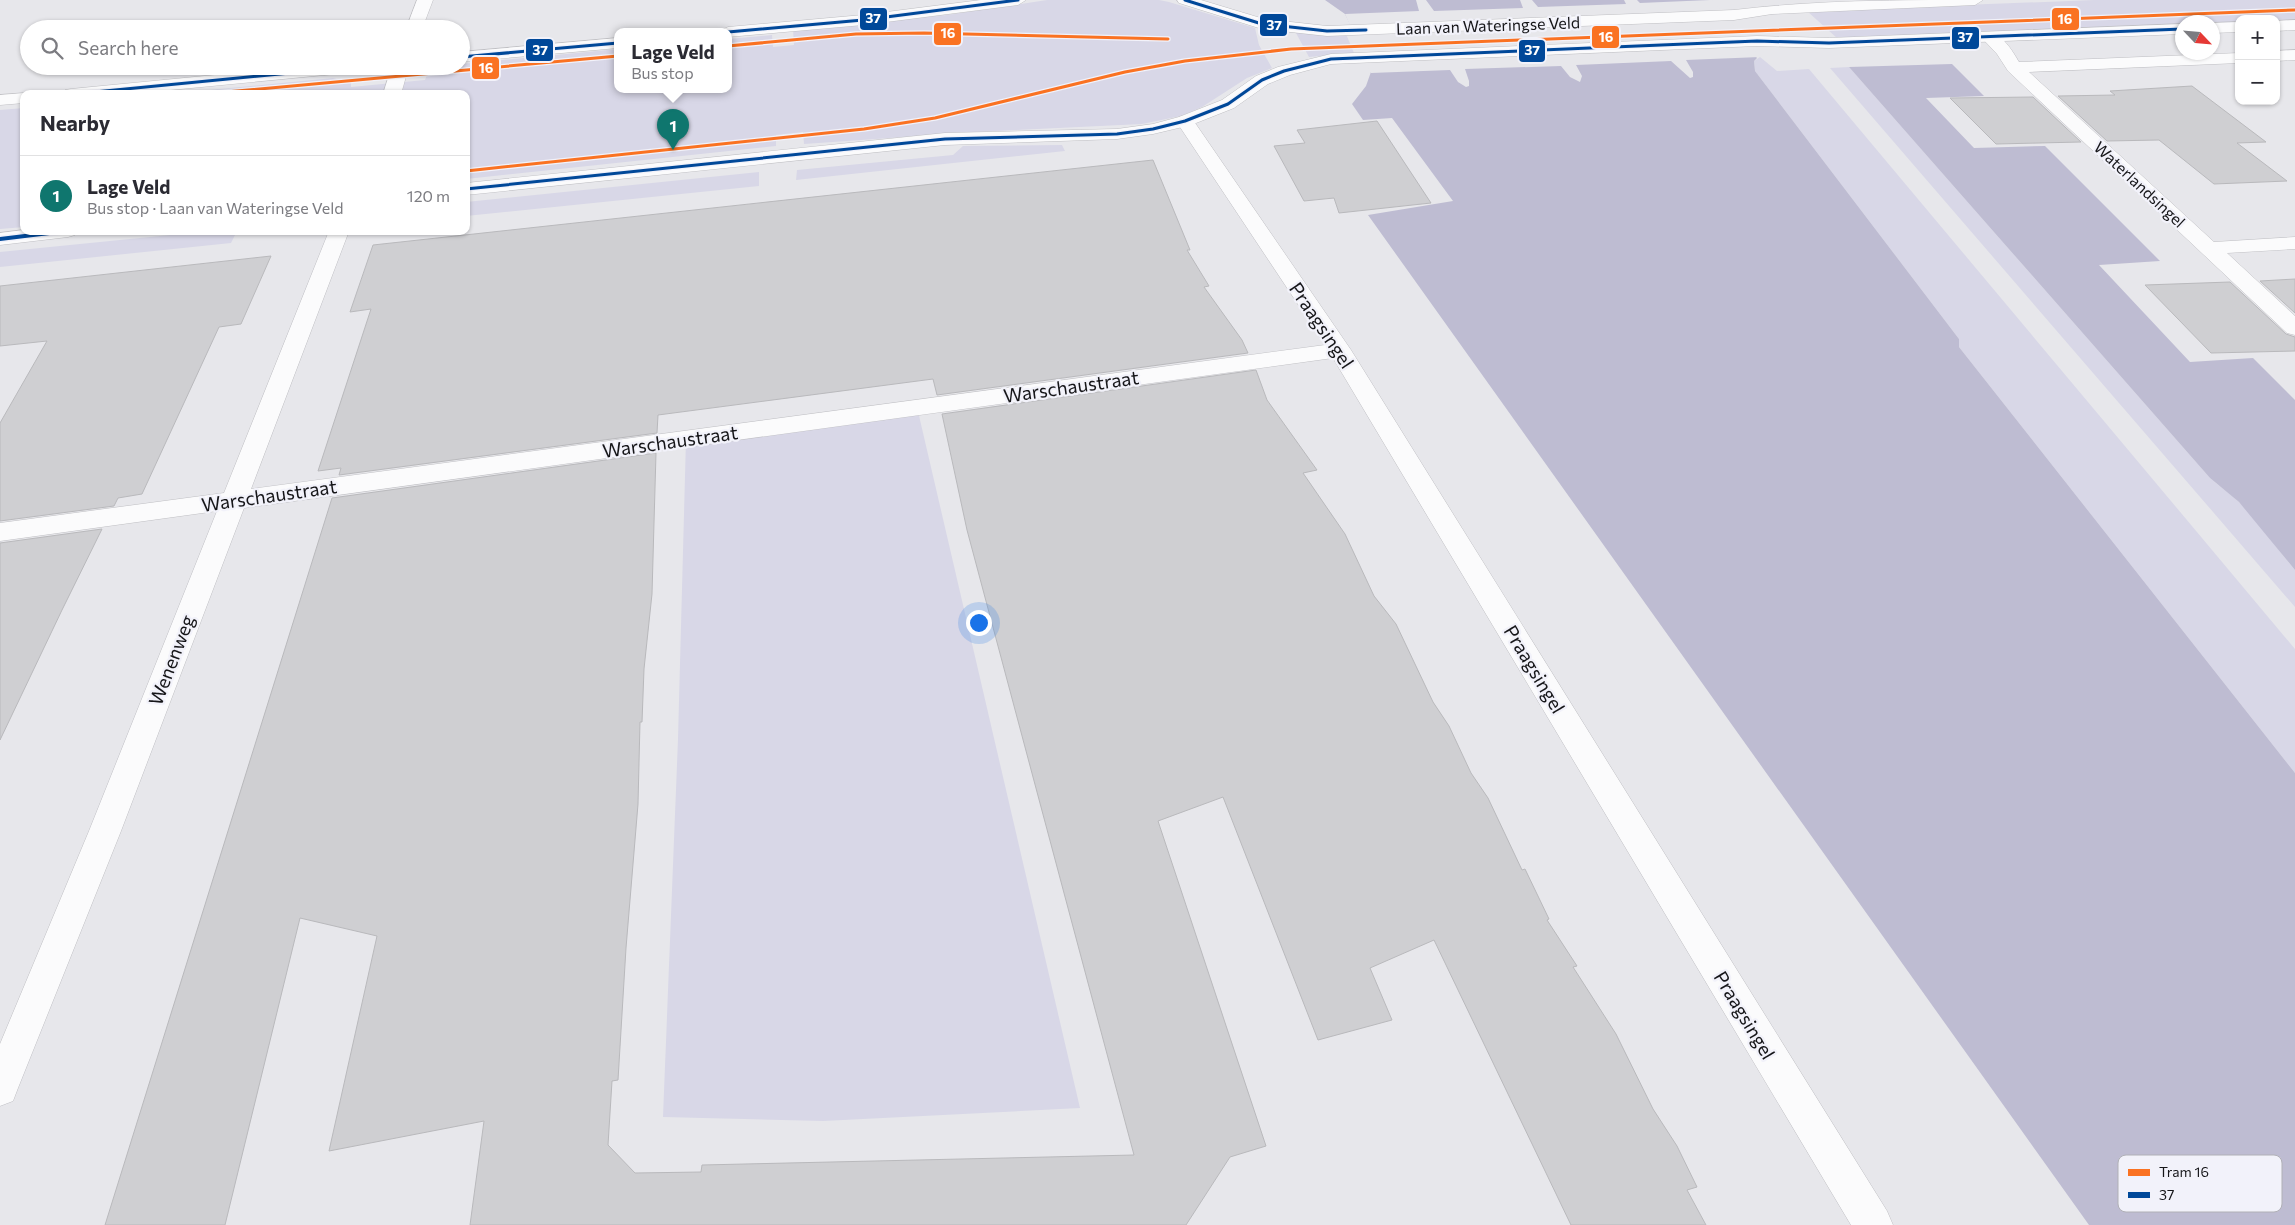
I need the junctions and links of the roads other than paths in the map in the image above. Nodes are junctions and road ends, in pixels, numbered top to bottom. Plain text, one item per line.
1 (425, 0) edge
2 (1018, 0) edge
3 (1184, 0) edge
4 (1975, 0) edge
5 (1945, 1) edge
6 (417, 20) edge
7 (2295, 25) edge
8 (2280, 26) edge
9 (2235, 27) edge
10 (2220, 28) edge
11 (2175, 30) edge
12 (732, 32) edge
13 (1989, 37) junction
14 (614, 42) edge
15 (2295, 55) edge
16 (470, 56) edge
17 (2280, 56) edge
18 (2235, 58) edge
19 (2014, 67) junction
20 (271, 75) edge
21 (398, 75) edge
22 (113, 90) edge
23 (393, 90) edge
24 (20, 98) edge
25 (0, 100) edge
26 (1185, 121) junction
27 (470, 189) edge
28 (29, 235) edge
29 (337, 235) edge
30 (0, 238) edge
31 (2295, 243) edge
32 (2210, 248) junction
33 (2295, 328) edge
34 (1340, 350) junction
35 (234, 500) junction
36 (0, 532) edge
37 (0, 1088) edge
38 (1873, 1225) edge

1 - 6 street
2 - 12 street
3 - 5 street, Laan van Wateringse Veld
4 - 5 street, Laan van Wateringse Veld
7 - 8 street
9 - 10 street
11 - 13 street, Laan van Wateringse Veld
13 - 19 street, Waterlandsingel
13 - 26 street, Laan van Wateringse Veld
14 - 16 street
15 - 17 street
18 - 19 street
19 - 32 street, Waterlandsingel
20 - 22 street
21 - 23 street
24 - 25 street
26 - 27 street, Laan van Wateringse Veld
26 - 34 street, Praagsingel
28 - 30 street
29 - 35 street, Wenenweg
31 - 32 street
32 - 33 street, Waterlandsingel
34 - 35 street, Warschaustraat
34 - 38 street, Praagsingel
35 - 36 street, Warschaustraat
35 - 37 street, Wenenweg

